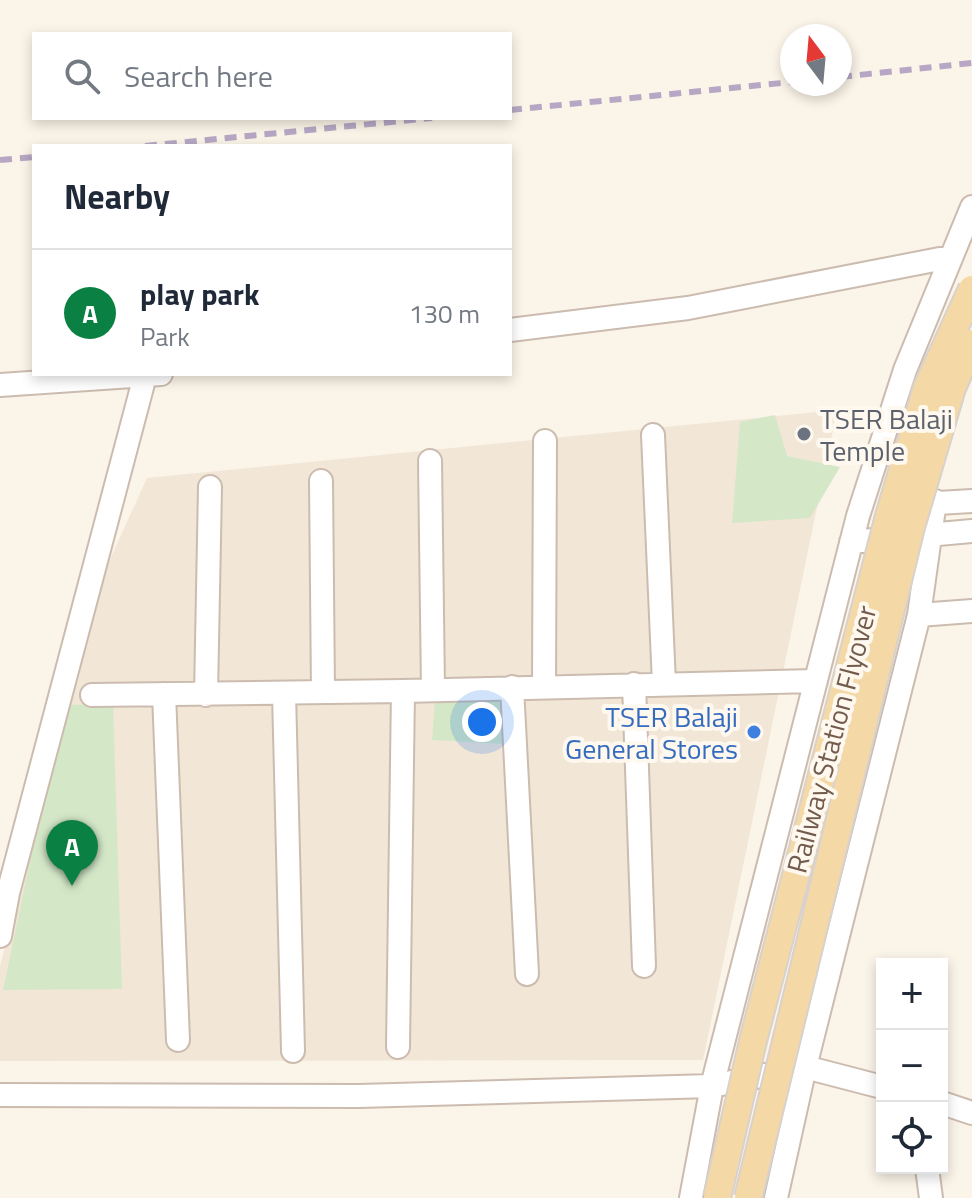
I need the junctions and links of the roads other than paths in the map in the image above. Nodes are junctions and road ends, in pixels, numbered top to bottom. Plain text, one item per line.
1 (972, 207) edge
2 (950, 257) junction
3 (972, 289) edge
4 (512, 330) edge
5 (972, 343) edge
6 (138, 376) edge
7 (153, 376) edge
8 (0, 385) edge
9 (653, 435) dead end
10 (545, 441) dead end
11 (430, 461) dead end
12 (321, 481) dead end
13 (210, 487) dead end
14 (935, 501) junction
15 (972, 501) edge
16 (858, 516) junction
17 (972, 531) edge
18 (931, 533) junction
19 (851, 542) junction
20 (972, 611) edge
21 (919, 615) junction
22 (816, 681) junction
23 (634, 684) junction
24 (664, 684) junction
25 (544, 686) junction
26 (512, 687) junction
27 (433, 689) junction
28 (403, 691) junction
29 (323, 692) junction
30 (284, 693) junction
31 (164, 694) junction
32 (92, 695) dead end
33 (206, 695) junction
34 (4, 893) edge
35 (0, 936) edge
36 (644, 966) dead end
37 (527, 974) dead end
38 (178, 1040) dead end
39 (398, 1047) dead end
40 (293, 1051) dead end
41 (805, 1067) junction
42 (876, 1085) edge
43 (712, 1086) junction
44 (0, 1095) edge
45 (948, 1105) edge
46 (972, 1113) edge
47 (928, 1174) edge
48 (691, 1198) edge
49 (717, 1198) edge
50 (748, 1198) edge
51 (776, 1198) edge
52 (931, 1198) edge

1 - 2 street
2 - 4 street
2 - 16 street
3 - 49 main road, Railway Station Flyover, bridge
5 - 50 main road, Railway Station Flyover, bridge
6 - 8 street
7 - 34 street
9 - 24 street
10 - 25 street
11 - 27 street
12 - 29 street
13 - 33 street
14 - 15 street
14 - 16 street
14 - 18 street
16 - 19 street
17 - 18 street
18 - 19 street
18 - 21 street
19 - 22 street
20 - 21 street
21 - 41 street
22 - 24 street
22 - 43 street
23 - 24 street
23 - 25 street
23 - 36 street
25 - 26 street
26 - 27 street
26 - 37 street
27 - 28 street
28 - 29 street
28 - 39 street
29 - 30 street
30 - 33 street
30 - 40 street
31 - 32 street
31 - 33 street
31 - 38 street
34 - 35 street
41 - 42 street
41 - 43 street
41 - 51 street
43 - 44 street
43 - 48 street
45 - 46 street
47 - 52 street

